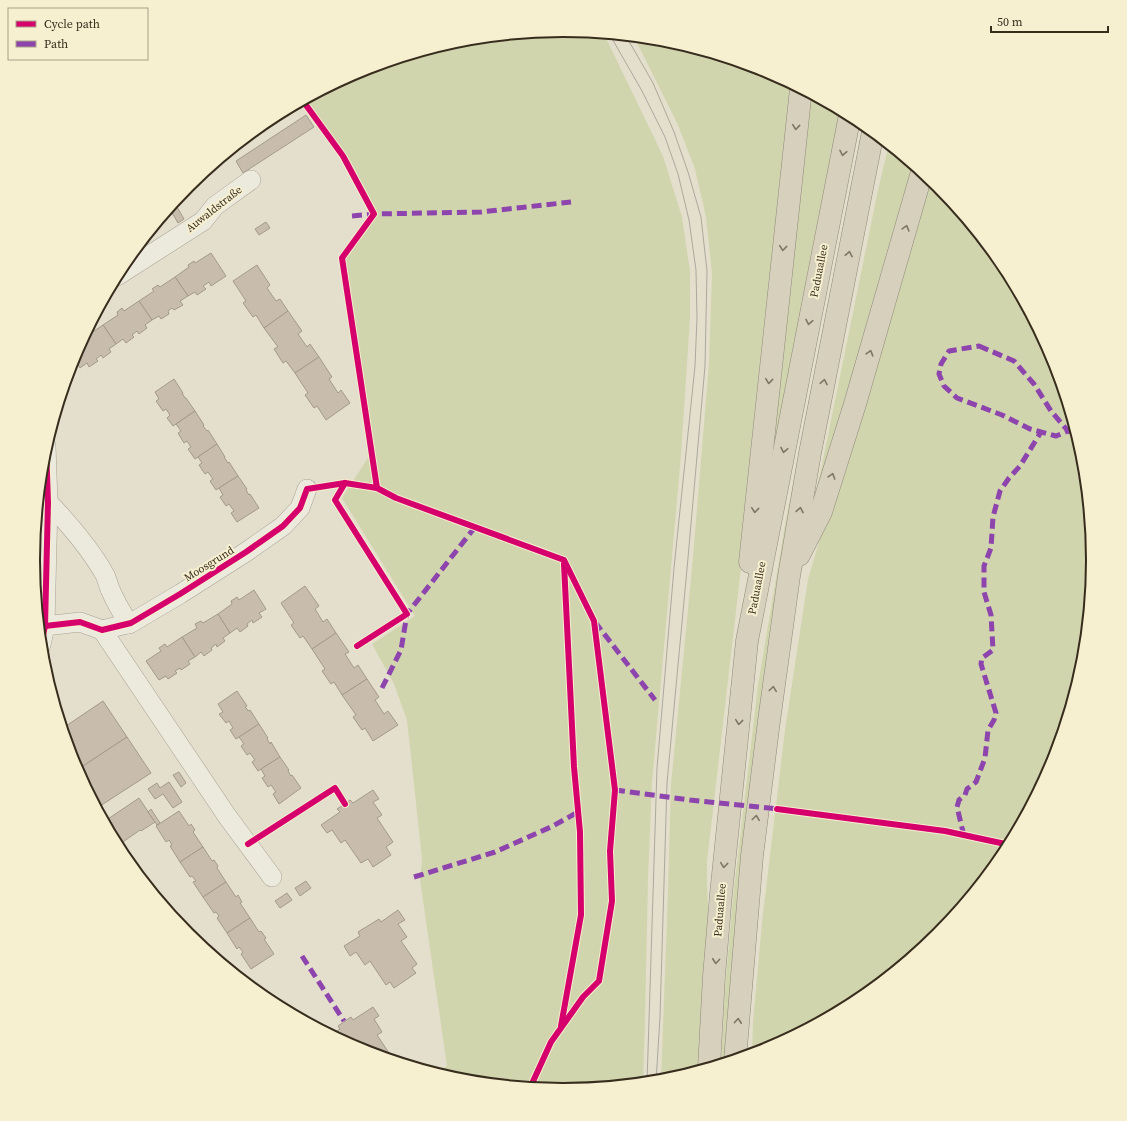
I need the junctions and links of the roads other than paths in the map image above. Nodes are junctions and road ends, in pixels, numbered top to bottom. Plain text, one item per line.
1 (800, 94) edge
2 (849, 122) edge
3 (872, 138) edge
4 (920, 177) edge
5 (251, 180) dead end
6 (129, 268) edge
7 (47, 475) edge
8 (307, 488) dead end
9 (48, 502) junction
10 (789, 576) junction
11 (129, 624) junction
12 (45, 626) junction
13 (44, 630) edge
14 (102, 630) junction
15 (747, 641) junction
16 (272, 877) dead end
17 (735, 1055) edge
18 (709, 1063) edge

1 -> 15 highway
2 -> 15 highway, Paduaallee
10 -> 3 highway
10 -> 4 highway
5 - 6 street, Auwaldstraße
7 - 9 street
8 - 11 street, Moosgrund
9 - 11 street
9 - 12 street
17 -> 10 highway
11 - 14 street, Moosgrund
12 - 13 street
12 - 14 street
14 - 16 street
15 -> 18 highway, Paduaallee

